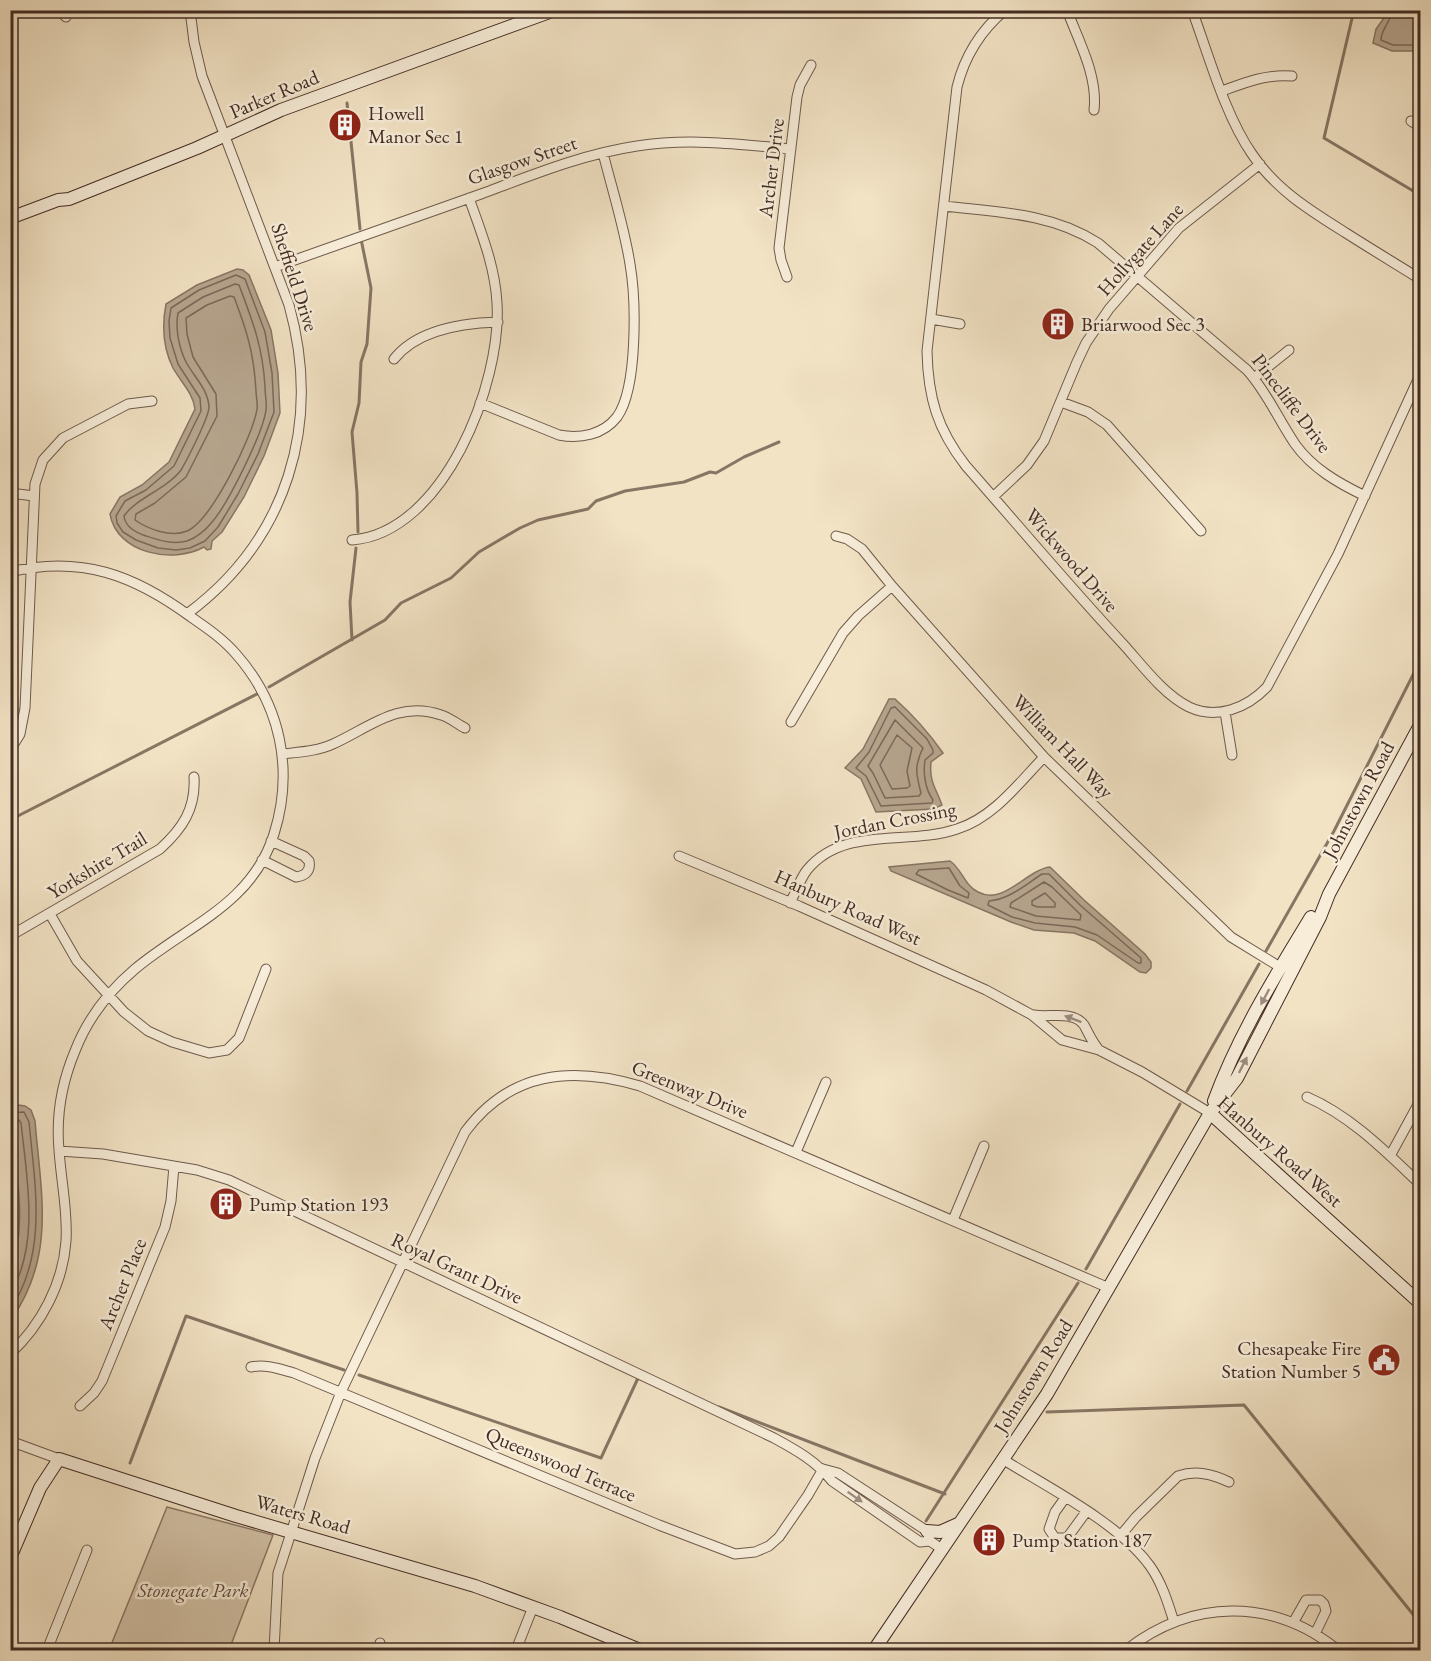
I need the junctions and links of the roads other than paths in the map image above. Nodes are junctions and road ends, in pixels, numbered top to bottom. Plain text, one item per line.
1 (190, 10) edge
2 (555, 10) edge
3 (1005, 10) edge
4 (1066, 10) edge
5 (1192, 10) edge
6 (811, 65) dead end
7 (1292, 76) dead end
8 (1222, 91) junction
9 (1094, 110) dead end
10 (1411, 121) dead end
11 (1420, 127) edge
12 (225, 136) junction
13 (790, 149) junction
14 (603, 153) junction
15 (1260, 164) junction
16 (469, 198) junction
17 (944, 206) junction
18 (10, 218) edge
19 (275, 267) junction
20 (787, 276) dead end
21 (1137, 276) junction
22 (1420, 279) edge
23 (931, 319) junction
24 (498, 322) junction
25 (960, 324) dead end
26 (1289, 350) dead end
27 (394, 359) dead end
28 (1420, 375) edge
29 (1254, 378) junction
30 (152, 401) dead end
31 (1061, 402) junction
32 (480, 403) junction
33 (10, 493) edge
34 (34, 496) junction
35 (1365, 496) junction
36 (993, 497) junction
37 (1201, 531) dead end
38 (836, 536) dead end
39 (352, 540) dead end
40 (31, 568) junction
41 (10, 572) edge
42 (892, 586) junction
43 (187, 614) junction
44 (1225, 712) junction
45 (791, 722) dead end
46 (1420, 725) edge
47 (465, 728) dead end
48 (10, 750) edge
49 (283, 754) junction
50 (1232, 755) dead end
51 (1044, 756) junction
52 (194, 777) dead end
53 (271, 841) junction
54 (680, 856) dead end
55 (262, 860) junction
56 (1329, 894) junction
57 (790, 903) junction
58 (50, 914) junction
59 (10, 936) edge
60 (1280, 968) junction
61 (266, 969) dead end
62 (110, 994) junction
63 (1032, 1015) junction
64 (1099, 1050) junction
65 (826, 1082) dead end
66 (1307, 1097) dead end
67 (1420, 1101) edge
68 (1210, 1113) junction
69 (984, 1146) dead end
70 (58, 1151) junction
71 (796, 1152) junction
72 (1390, 1156) junction
73 (174, 1166) junction
74 (1420, 1184) edge
75 (953, 1220) junction
76 (403, 1263) junction
77 (1109, 1288) junction
78 (1420, 1303) edge
79 (10, 1354) edge
80 (251, 1367) dead end
81 (341, 1392) junction
82 (80, 1406) dead end
83 (10, 1441) edge
84 (59, 1459) junction
85 (1004, 1460) junction
86 (823, 1469) junction
87 (1229, 1482) dead end
88 (1065, 1498) junction
89 (1086, 1512) junction
90 (962, 1522) junction
91 (291, 1531) junction
92 (1121, 1535) junction
93 (929, 1536) junction
94 (87, 1550) dead end
95 (943, 1550) junction
96 (10, 1558) edge
97 (533, 1607) junction
98 (1174, 1622) junction
99 (1293, 1623) junction
100 (1315, 1634) junction
101 (47, 1650) edge
102 (274, 1650) edge
103 (516, 1650) edge
104 (640, 1650) edge
105 (874, 1650) edge
106 (1126, 1650) edge
107 (1338, 1650) edge

1 - 12 street, Sheffield Drive
2 - 12 main road, Parker Road
3 - 17 street, Wickwood Drive
4 - 9 street
5 - 8 street
6 - 13 street, Archer Drive
7 - 8 street
8 - 15 street
10 - 11 street
12 - 18 main road, Parker Road
12 - 19 street, Sheffield Drive
13 - 14 street, Glasgow Street
13 - 20 street, Archer Drive
14 - 16 street, Glasgow Street
14 - 32 street
15 - 21 street, Hollygate Lane
15 - 22 street
16 - 19 street, Glasgow Street
16 - 24 street
17 - 21 street, Pinecliffe Drive
17 - 23 street, Wickwood Drive
19 - 43 street, Sheffield Drive
21 - 29 street, Pinecliffe Drive
21 - 31 street, Hollygate Lane
23 - 25 street
23 - 36 street, Wickwood Drive
24 - 27 street
24 - 32 street
26 - 29 street
28 - 35 street, Wickwood Drive
29 - 35 street, Pinecliffe Drive
30 - 34 street
31 - 36 street, Hollygate Lane
31 - 37 street
32 - 39 street
33 - 34 street
34 - 40 street
35 - 44 street, Wickwood Drive
36 - 44 street, Wickwood Drive
38 - 42 street, William Hall Way
40 - 41 street
40 - 43 street
40 - 48 street
42 - 45 street
42 - 51 street, William Hall Way
43 - 49 street
44 - 50 street
46 - 56 main road, Johnstown Road
47 - 49 street
49 - 53 street
51 - 57 street, Jordan Crossing
51 - 60 street, William Hall Way
52 - 58 street, Yorkshire Trail
53 - 55 street
53 - 55 street
54 - 57 street, Hanbury Road West
55 - 62 street
56 - 60 main road, Johnstown Road
68 -> 56 main road, Johnstown Road
57 - 63 street, Hanbury Road West
58 - 59 street, Yorkshire Trail
58 - 62 street
60 -> 68 main road, Johnstown Road
61 - 62 street
62 - 70 street
63 - 64 street, Hanbury Road West
64 -> 63 street, Hanbury Road West
64 - 68 street, Hanbury Road West
65 - 71 street
66 - 72 street
67 - 72 street
68 - 77 main road, Johnstown Road
68 - 78 main road, Hanbury Road West
69 - 75 street
70 - 73 street, Royal Grant Drive
70 - 79 street
71 - 75 street, Greenway Drive
71 - 76 street, Greenway Drive
72 - 74 street
73 - 76 street, Royal Grant Drive
73 - 82 street, Archer Place
75 - 77 street, Greenway Drive
76 - 81 street, Greenway Drive
76 - 86 street, Royal Grant Drive
77 - 85 main road, Johnstown Road
80 - 81 street, Queenswood Terrace
81 - 86 street, Queenswood Terrace
81 - 91 street, Greenway Drive
83 - 84 street
84 - 91 main road, Waters Road
84 - 96 main road
85 - 88 street
85 - 90 main road, Johnstown Road
86 - 93 street, Royal Grant Drive
87 - 92 street
88 - 89 street
88 - 89 street
89 - 92 street
90 - 93 main road
90 - 95 main road, Johnstown Road
91 - 97 main road, Waters Road
91 - 102 street, Greenway Drive
92 - 98 street
93 - 95 street, Royal Grant Drive
94 - 101 street
95 - 105 main road, Johnstown Road
97 - 103 street
97 - 104 main road, Waters Road
98 - 99 street
98 - 106 street
99 - 100 street
99 - 100 street
100 - 107 street

